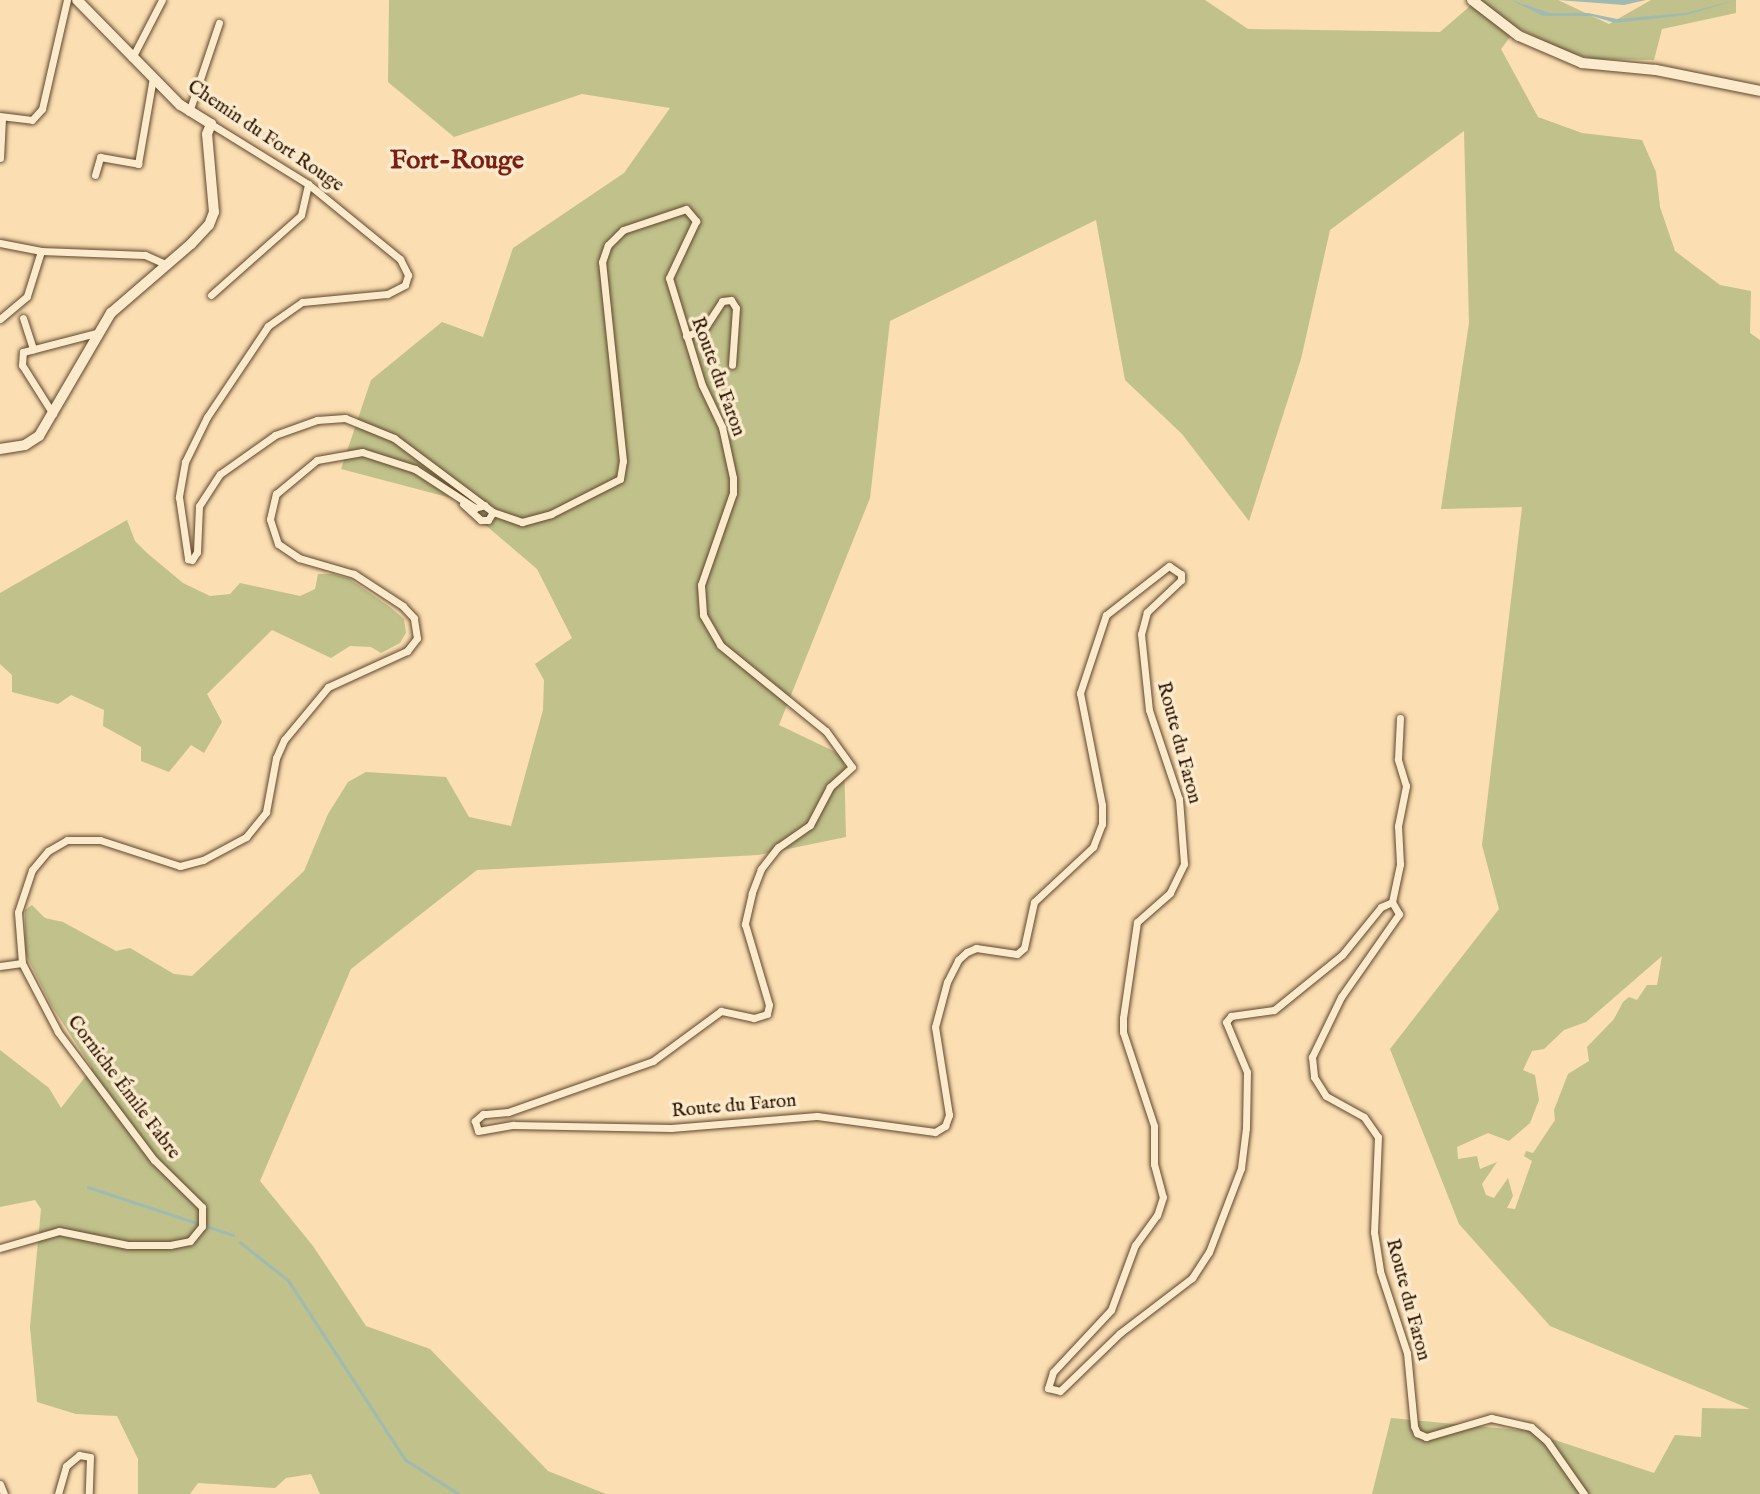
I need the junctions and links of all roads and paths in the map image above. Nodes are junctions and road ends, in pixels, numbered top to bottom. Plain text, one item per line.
1 (67, 0) edge
2 (77, 0) edge
3 (162, 0) edge
4 (1472, 0) edge
5 (219, 23) dead end
6 (132, 58) junction
7 (153, 77) junction
8 (1760, 91) edge
9 (189, 112) junction
10 (1, 117) edge
11 (211, 124) junction
12 (0, 158) edge
13 (95, 175) dead end
14 (308, 184) junction
15 (0, 243) edge
16 (41, 251) junction
17 (167, 265) junction
18 (211, 295) dead end
19 (23, 318) dead end
20 (0, 319) edge
21 (100, 333) junction
22 (686, 336) junction
23 (33, 349) junction
24 (732, 365) dead end
25 (53, 414) junction
26 (0, 449) edge
27 (461, 502) junction
28 (485, 505) junction
29 (493, 512) junction
30 (1401, 718) dead end
31 (1392, 902) junction
32 (22, 963) junction
33 (0, 966) edge
34 (0, 1248) edge
35 (0, 1484) edge
36 (4, 1494) edge
37 (58, 1494) edge
38 (89, 1494) edge
39 (1584, 1494) edge

1 - 10 street
2 - 6 main road, Chemin du Fort Rouge
3 - 6 street
4 - 8 main road
5 - 9 street
6 - 7 main road, Chemin du Fort Rouge
7 - 9 main road, Chemin du Fort Rouge
7 - 13 street
9 - 11 main road, Chemin du Fort Rouge
10 - 12 street
11 - 14 street, Chemin du Fort Rouge
11 - 17 main road
14 - 18 street
14 - 28 street, Chemin du Fort Rouge
15 - 16 street
16 - 17 street
16 - 20 street
17 - 21 main road
19 - 23 street
21 - 23 street
21 - 25 main road
22 - 24 street
22 - 29 street, Route du Faron
22 - 31 street, Route du Faron
23 - 25 street
25 - 26 main road
27 - 28 street, Corniche Émile Fabre
27 - 29 street, Corniche Émile Fabre
27 - 32 street, Corniche Émile Fabre
28 - 29 street, Chemin du Fort Rouge
30 - 31 street
31 - 39 street, Route du Faron
32 - 33 street
32 - 34 street, Corniche Émile Fabre
35 - 36 street
37 - 38 street

